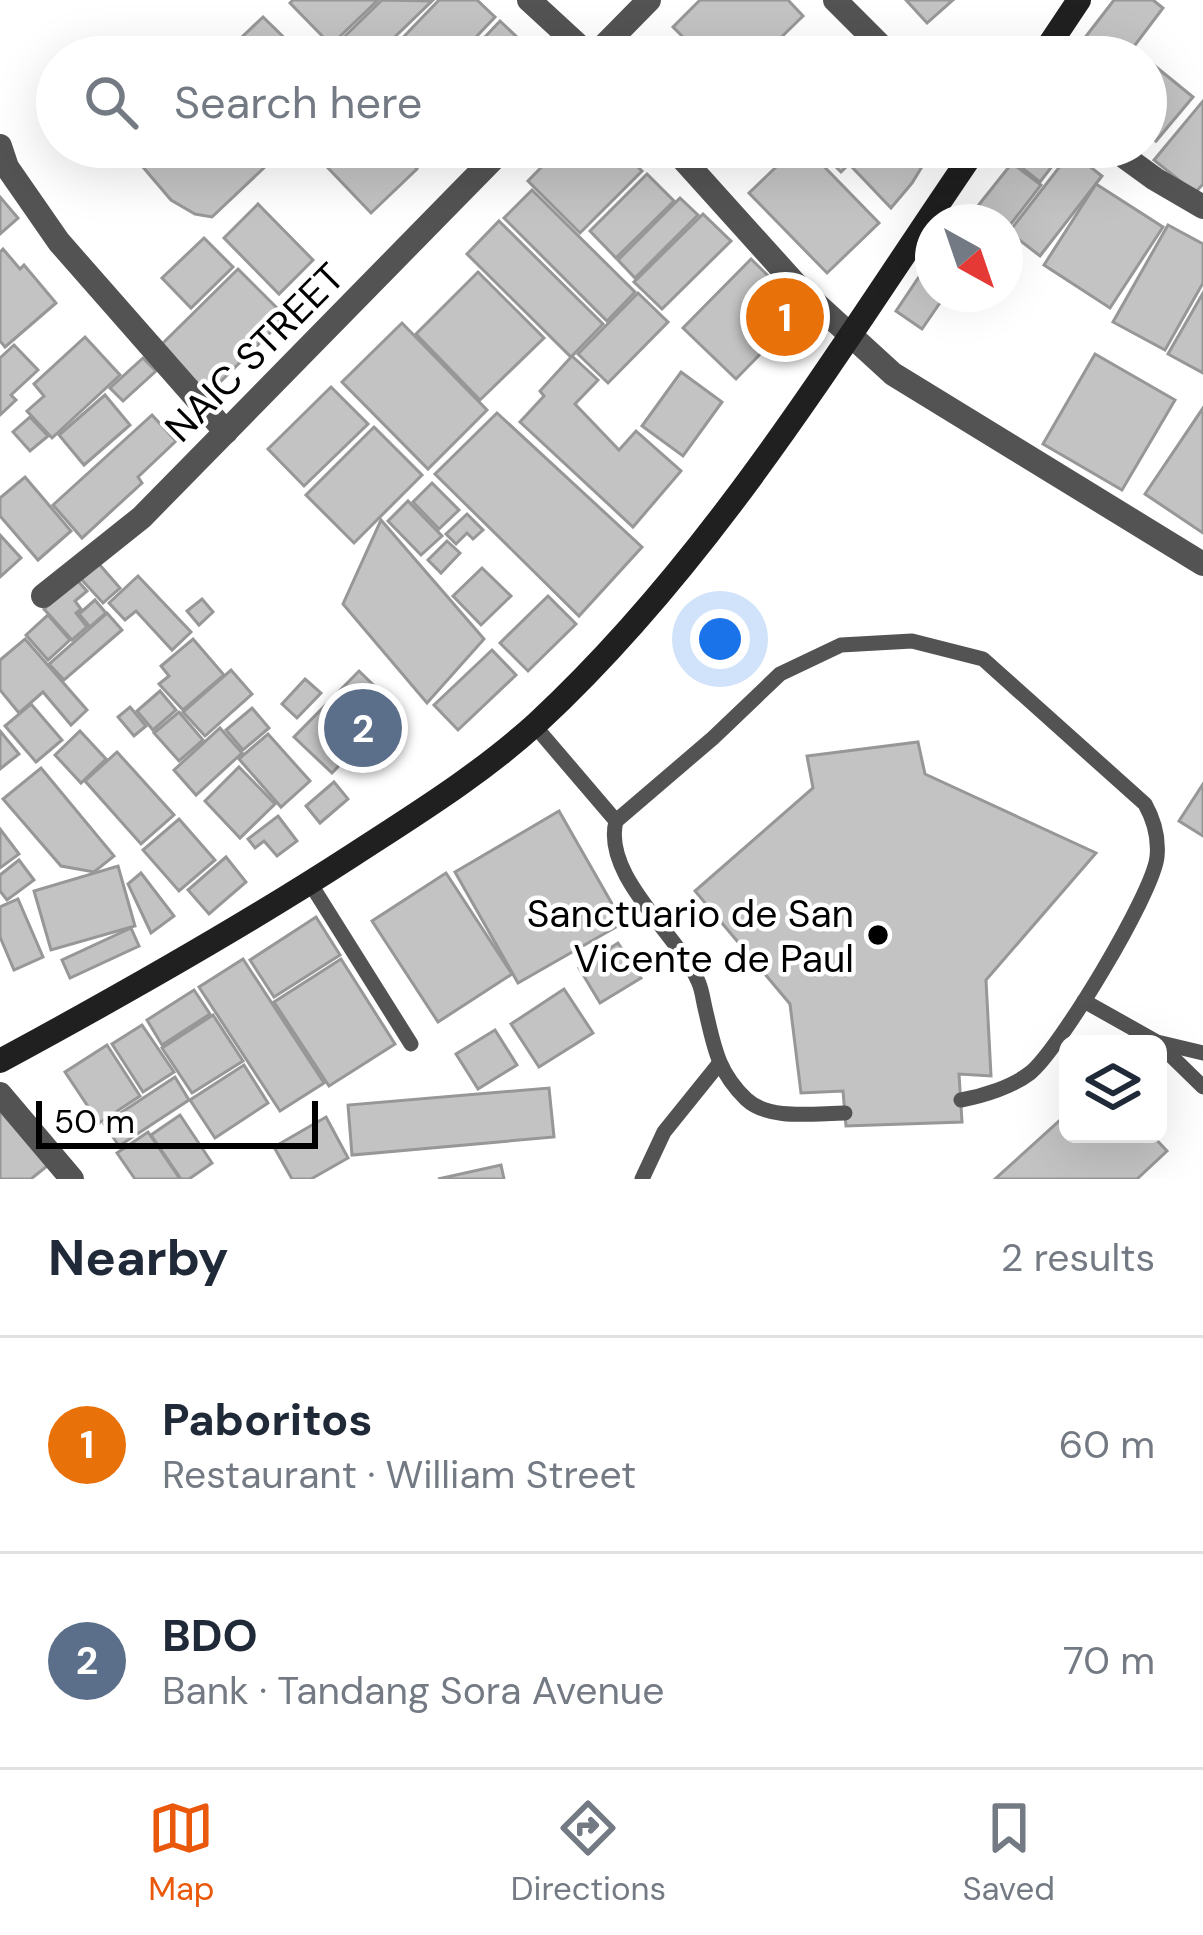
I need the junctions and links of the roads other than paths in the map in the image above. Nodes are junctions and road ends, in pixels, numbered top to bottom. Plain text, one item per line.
1 (529, 0) edge
2 (649, 0) edge
3 (836, 0) edge
4 (1079, 0) edge
5 (569, 36) edge
6 (613, 36) edge
7 (871, 36) edge
8 (1055, 36) edge
9 (0, 146) edge
10 (484, 168) edge
11 (691, 168) edge
12 (963, 168) edge
13 (1140, 168) edge
14 (1203, 207) edge
15 (848, 335) junction
16 (226, 431) junction
17 (1203, 564) edge
18 (43, 596) dead end
19 (534, 725) junction
20 (616, 821) junction
21 (310, 883) junction
22 (1084, 1000) junction
23 (1145, 1035) edge
24 (411, 1044) dead end
25 (1167, 1044) edge
26 (1167, 1052) edge
27 (1203, 1053) edge
28 (0, 1061) edge
29 (718, 1065) junction
30 (1203, 1087) edge
31 (0, 1094) edge
32 (961, 1100) dead end
33 (845, 1113) dead end
34 (72, 1179) edge
35 (642, 1179) edge

1 - 5 street
2 - 6 street
3 - 7 street
4 - 8 main road
9 - 16 street
10 - 16 street, NAIC STREET
11 - 15 street
12 - 15 main road
13 - 14 street
15 - 17 street
15 - 19 main road
16 - 18 street, NAIC STREET
19 - 20 lane
19 - 21 main road
20 - 22 lane
20 - 29 lane
21 - 24 lane
21 - 28 main road
22 - 23 lane
22 - 32 lane
25 - 27 lane
26 - 30 lane
29 - 33 lane
29 - 35 lane
31 - 34 street

